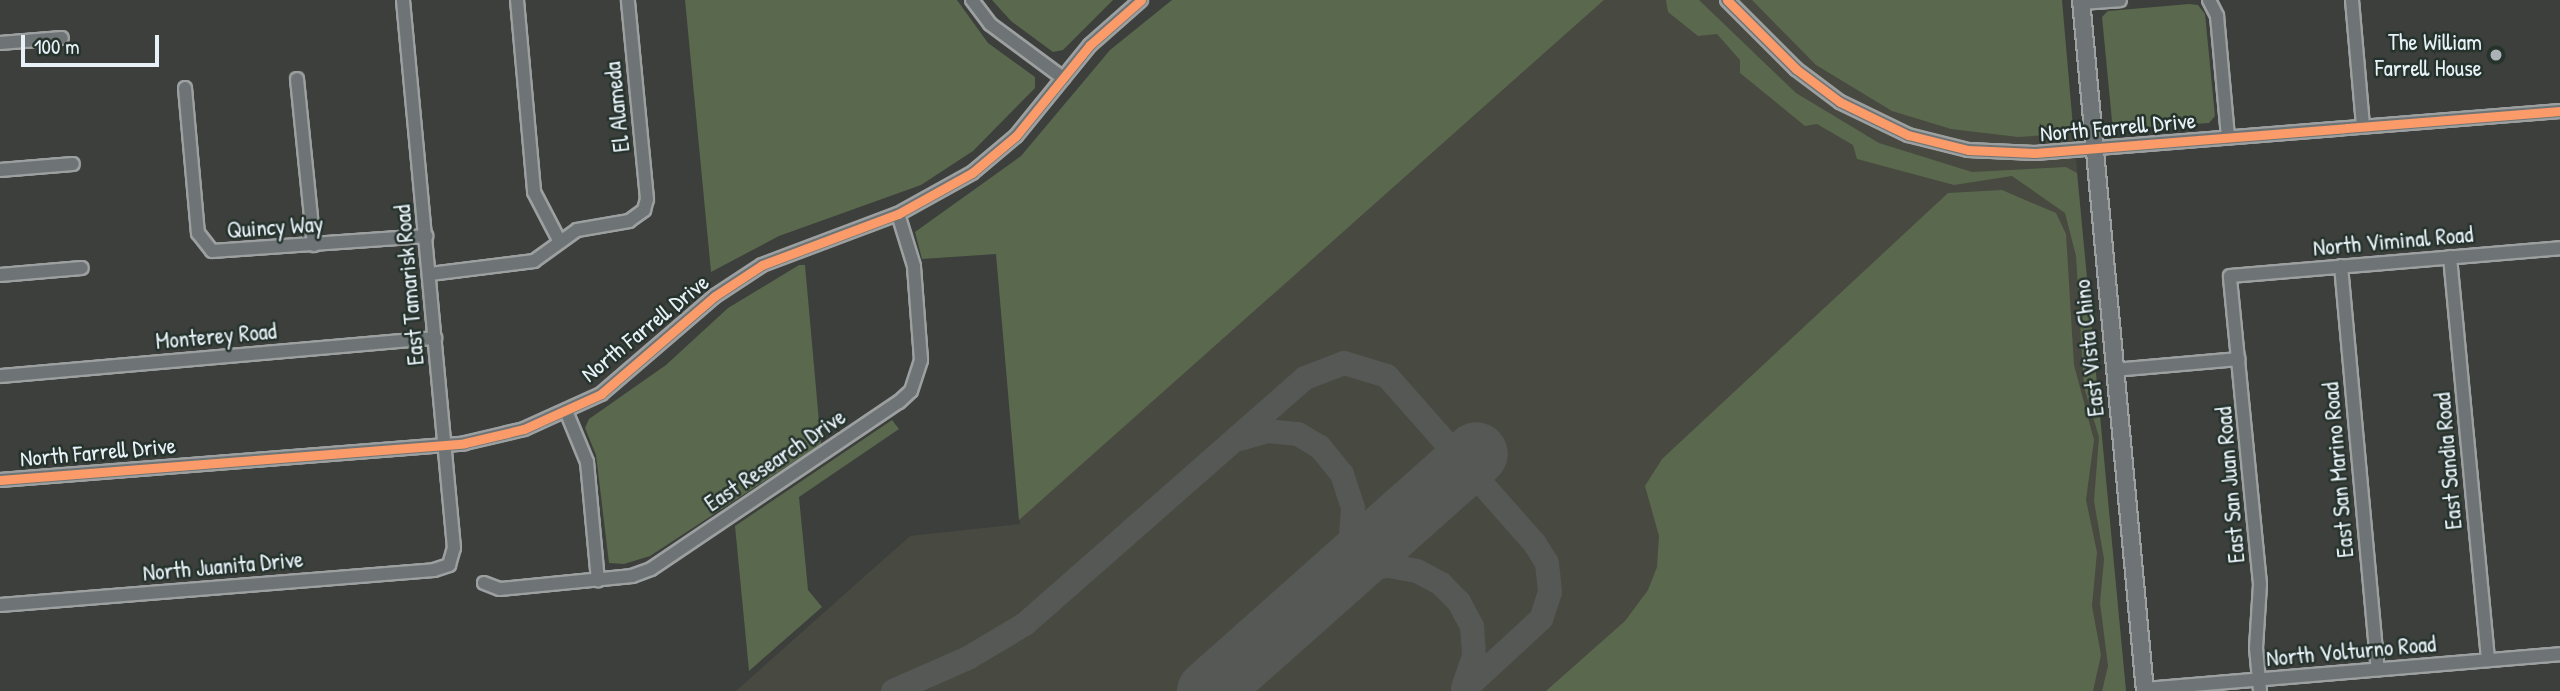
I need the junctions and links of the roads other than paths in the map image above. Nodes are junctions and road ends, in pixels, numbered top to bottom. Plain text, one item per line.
1 (403, 0) edge
2 (517, 0) edge
3 (628, 0) edge
4 (972, 0) edge
5 (1140, 0) edge
6 (1727, 0) edge
7 (2120, 0) edge
8 (2209, 0) edge
9 (2352, 0) edge
10 (2081, 2) edge
11 (62, 38) dead end
12 (0, 43) edge
13 (1063, 78) junction
14 (297, 79) dead end
15 (185, 88) dead end
16 (2560, 111) edge
17 (2363, 126) junction
18 (2228, 138) junction
19 (2091, 149) junction
20 (73, 164) dead end
21 (0, 170) edge
22 (898, 214) junction
23 (426, 236) junction
24 (559, 240) junction
25 (314, 246) junction
26 (2560, 248) edge
27 (2450, 257) junction
28 (2341, 267) junction
29 (82, 268) dead end
30 (429, 274) junction
31 (0, 275) edge
32 (2230, 276) joint
33 (435, 338) junction
34 (2239, 359) junction
35 (2114, 370) junction
36 (0, 376) edge
37 (566, 411) junction
38 (445, 443) junction
39 (0, 480) edge
40 (449, 565) joint
41 (598, 580) junction
42 (484, 583) dead end
43 (0, 605) edge
44 (2560, 654) edge
45 (2488, 660) junction
46 (2378, 669) junction
47 (2259, 685) edge
48 (2145, 690) edge

1 - 23 street, East Tamarisk Road
2 - 24 street
3 - 24 street, El Alameda
4 - 13 street
5 - 13 street, North Farrell Drive
6 - 19 street, North Farrell Drive
7 - 10 street
8 - 18 street
9 - 17 street
10 - 19 main road, East Vista Chino
11 - 12 street
13 - 22 street, North Farrell Drive
14 - 25 street
15 - 25 street, Quincy Way
16 - 17 street, North Farrell Drive
17 - 18 street, North Farrell Drive
18 - 19 street, North Farrell Drive
19 - 35 main road, East Vista Chino
20 - 21 street
22 - 37 street, North Farrell Drive
22 - 41 street, East Research Drive
23 - 25 street, Quincy Way
23 - 30 street, East Tamarisk Road
24 - 30 street
26 - 27 street, North Viminal Road
27 - 28 street, North Viminal Road
27 - 45 street, East Sandia Road
28 - 32 street, North Viminal Road
28 - 46 street, East San Marino Road
29 - 31 street
30 - 33 street, East Tamarisk Road
32 - 34 street, East San Juan Road
33 - 36 street, Monterey Road
33 - 38 street, East Tamarisk Road
34 - 35 street
34 - 47 street, East San Juan Road
35 - 48 main road, East Vista Chino
37 - 38 street, North Farrell Drive
37 - 41 street
38 - 39 street, North Farrell Drive
38 - 40 street, East Tamarisk Road
40 - 43 street, North Juanita Drive
41 - 42 street, East Research Drive
44 - 45 street, North Volturno Road
45 - 46 street, North Volturno Road
46 - 47 street, North Volturno Road
47 - 48 street, North Volturno Road

